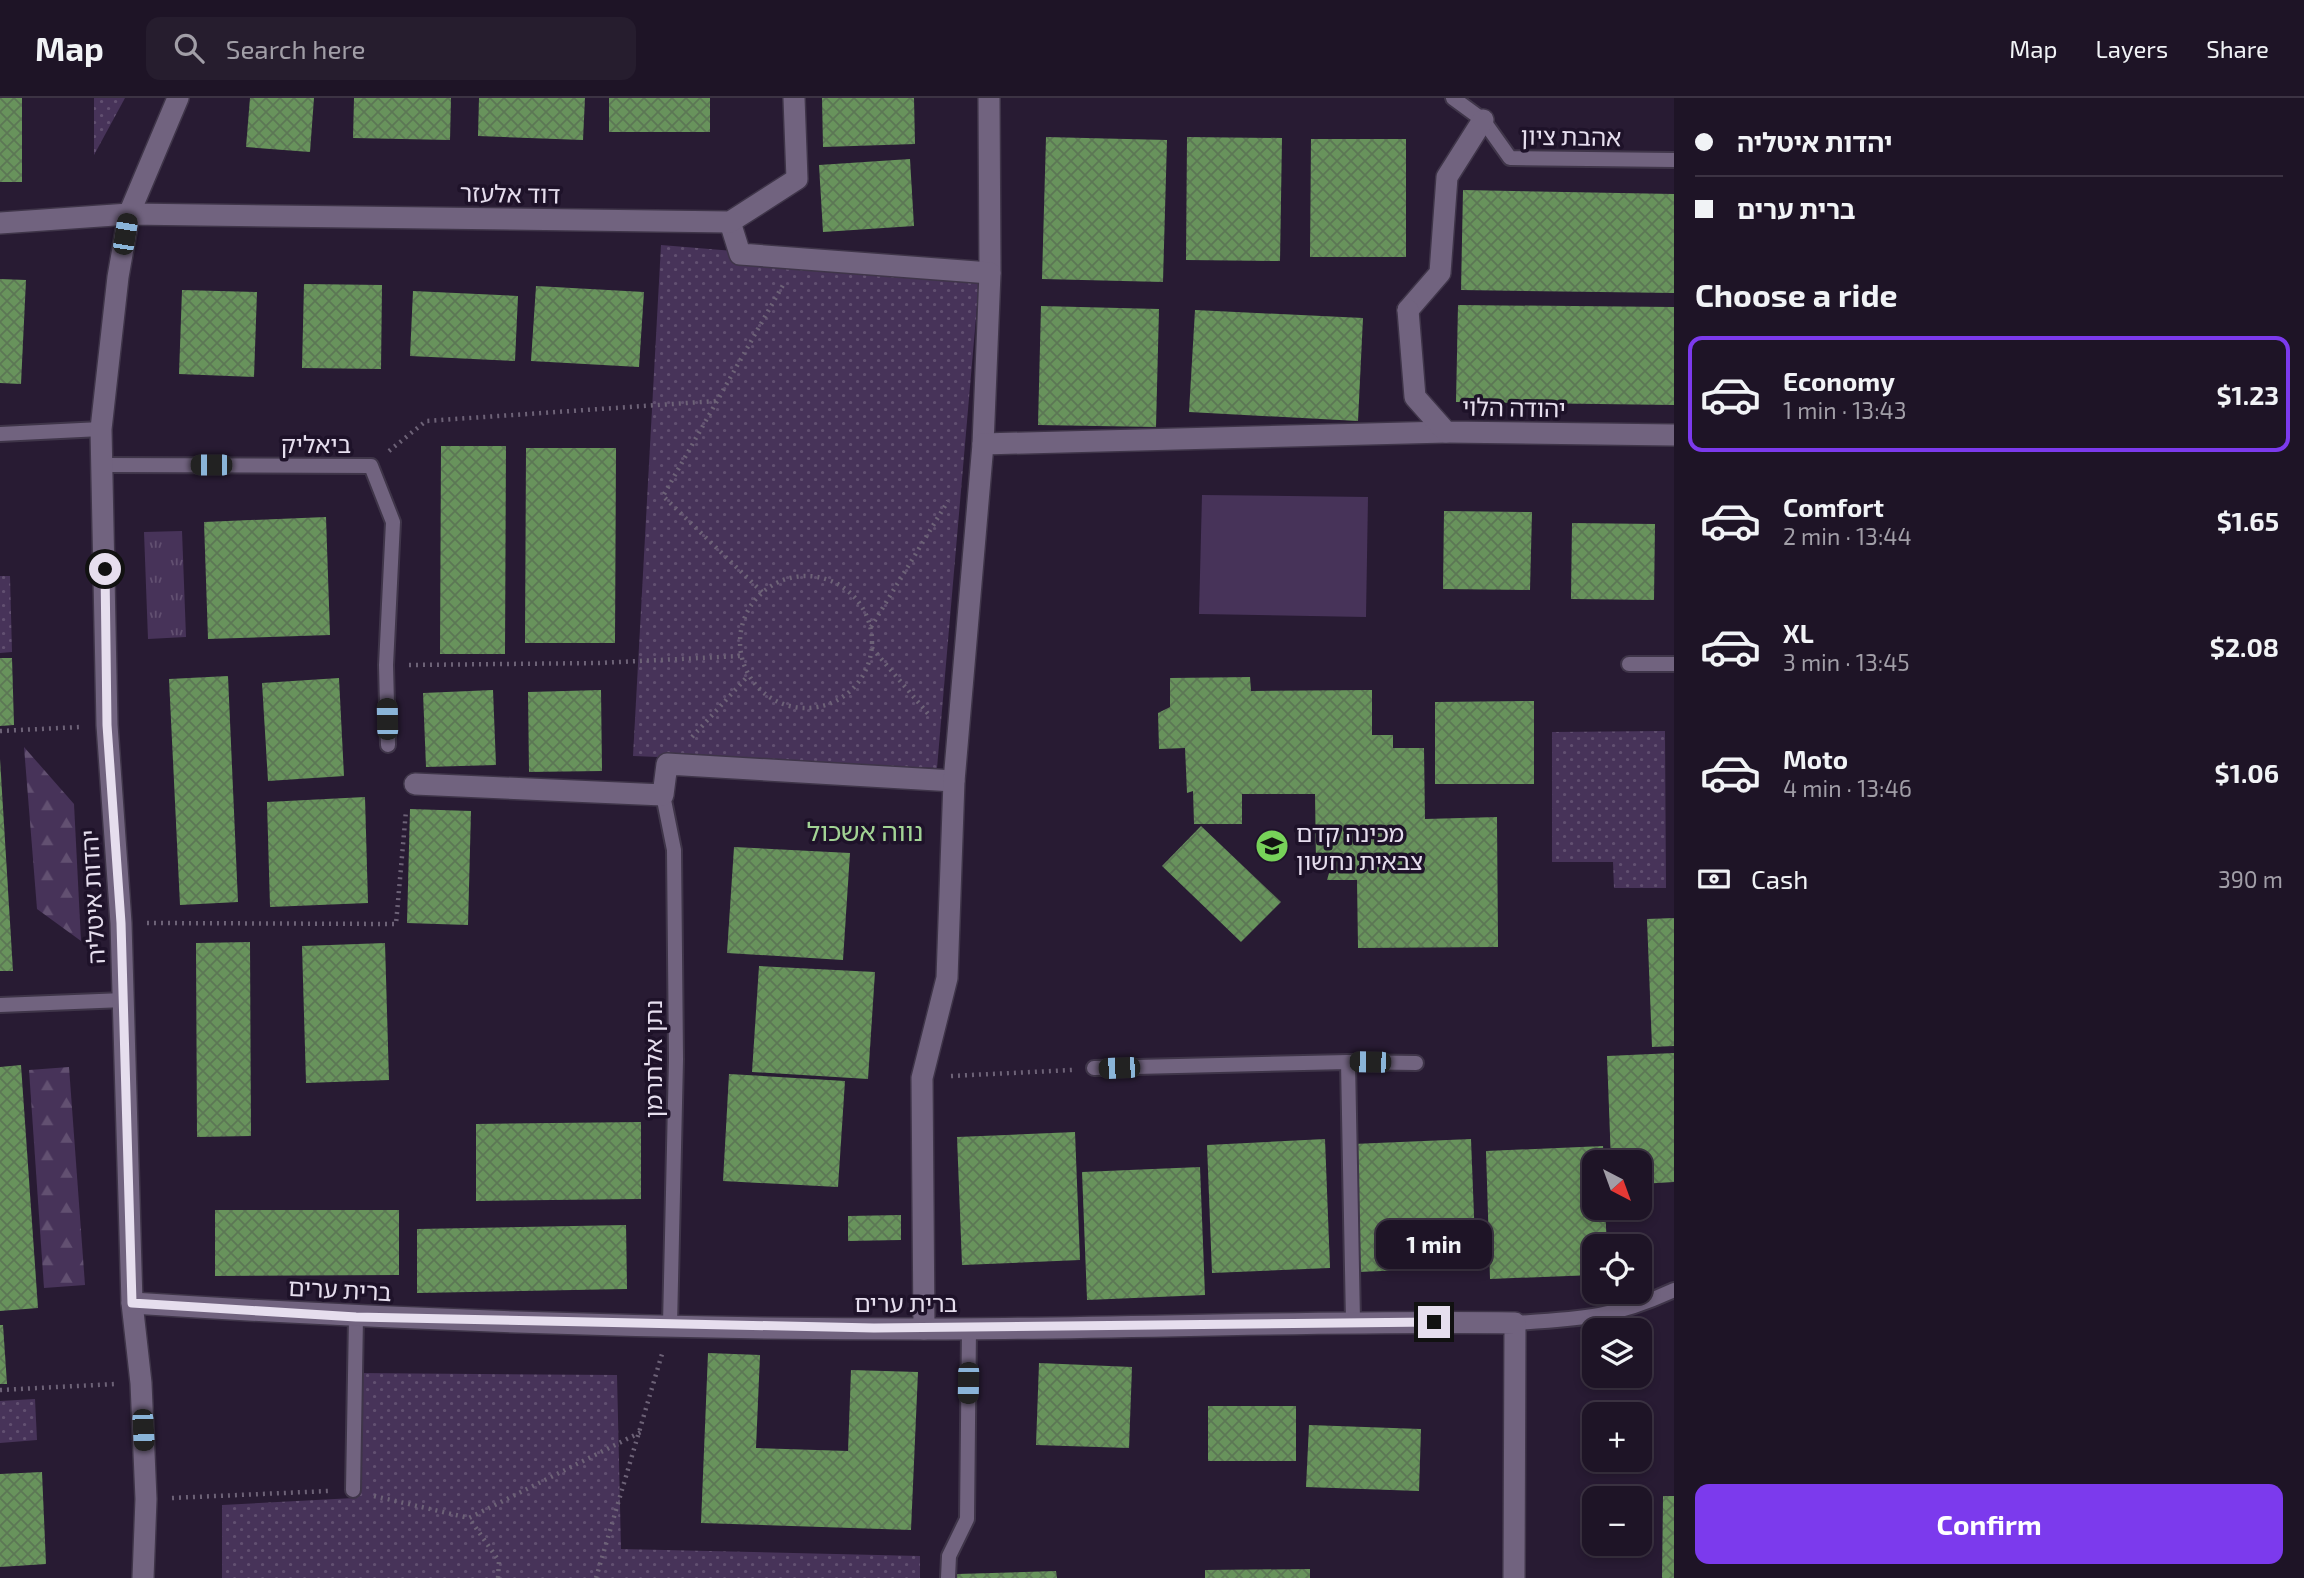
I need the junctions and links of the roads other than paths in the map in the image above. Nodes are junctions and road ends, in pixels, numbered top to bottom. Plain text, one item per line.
1 (178, 98) edge
2 (794, 98) edge
3 (989, 98) edge
4 (1453, 98) edge
5 (1483, 120) junction
6 (1674, 160) edge
7 (129, 214) junction
8 (730, 222) junction
9 (0, 223) edge
10 (989, 274) junction
11 (101, 429) junction
12 (1446, 432) junction
13 (0, 434) edge
14 (1674, 435) edge
15 (983, 444) junction
16 (103, 465) junction
17 (1629, 664) dead end
18 (1674, 664) edge
19 (388, 745) dead end
20 (954, 780) junction
21 (415, 784) road end
22 (663, 795) junction
23 (124, 1000) junction
24 (0, 1005) edge
25 (1348, 1062) junction
26 (1416, 1063) dead end
27 (1094, 1069) road end
28 (1674, 1290) edge
29 (132, 1303) junction
30 (356, 1317) junction
31 (1353, 1321) junction
32 (1515, 1323) junction
33 (670, 1325) junction
34 (969, 1328) junction
35 (924, 1329) junction
36 (353, 1490) road end
37 (144, 1578) edge
38 (948, 1578) edge
39 (1514, 1578) edge

1 - 7 street, יהדות איטליה
2 - 8 street
3 - 10 street
4 - 5 lane, אהבת ציון
5 - 6 lane, אהבת ציון
5 - 12 street, יהודה הלוי
7 - 8 street, דוד אלעזר
7 - 9 street, דוד אלעזר
7 - 11 street, יהדות איטליה
8 - 10 street
10 - 15 street
11 - 13 lane
11 - 16 street, יהדות איטליה
12 - 14 street, יהודה הלוי
12 - 15 street
15 - 20 street
16 - 19 lane, ביאליק
16 - 23 street, יהדות איטליה
17 - 18 lane
20 - 22 street
20 - 35 street
21 - 22 street
22 - 33 lane, נתן אלתרמן
23 - 24 lane
23 - 29 street, יהדות איטליה
25 - 26 lane
25 - 27 lane
25 - 31 lane
28 - 32 lane, ברית ערים
29 - 30 street, ברית ערים
29 - 37 street, יהדות איטליה
30 - 33 street, ברית ערים
30 - 36 lane
31 - 32 street, ברית ערים
31 - 34 street, ברית ערים
32 - 39 street
33 - 35 street, ברית ערים
34 - 35 street, ברית ערים
34 - 38 lane

